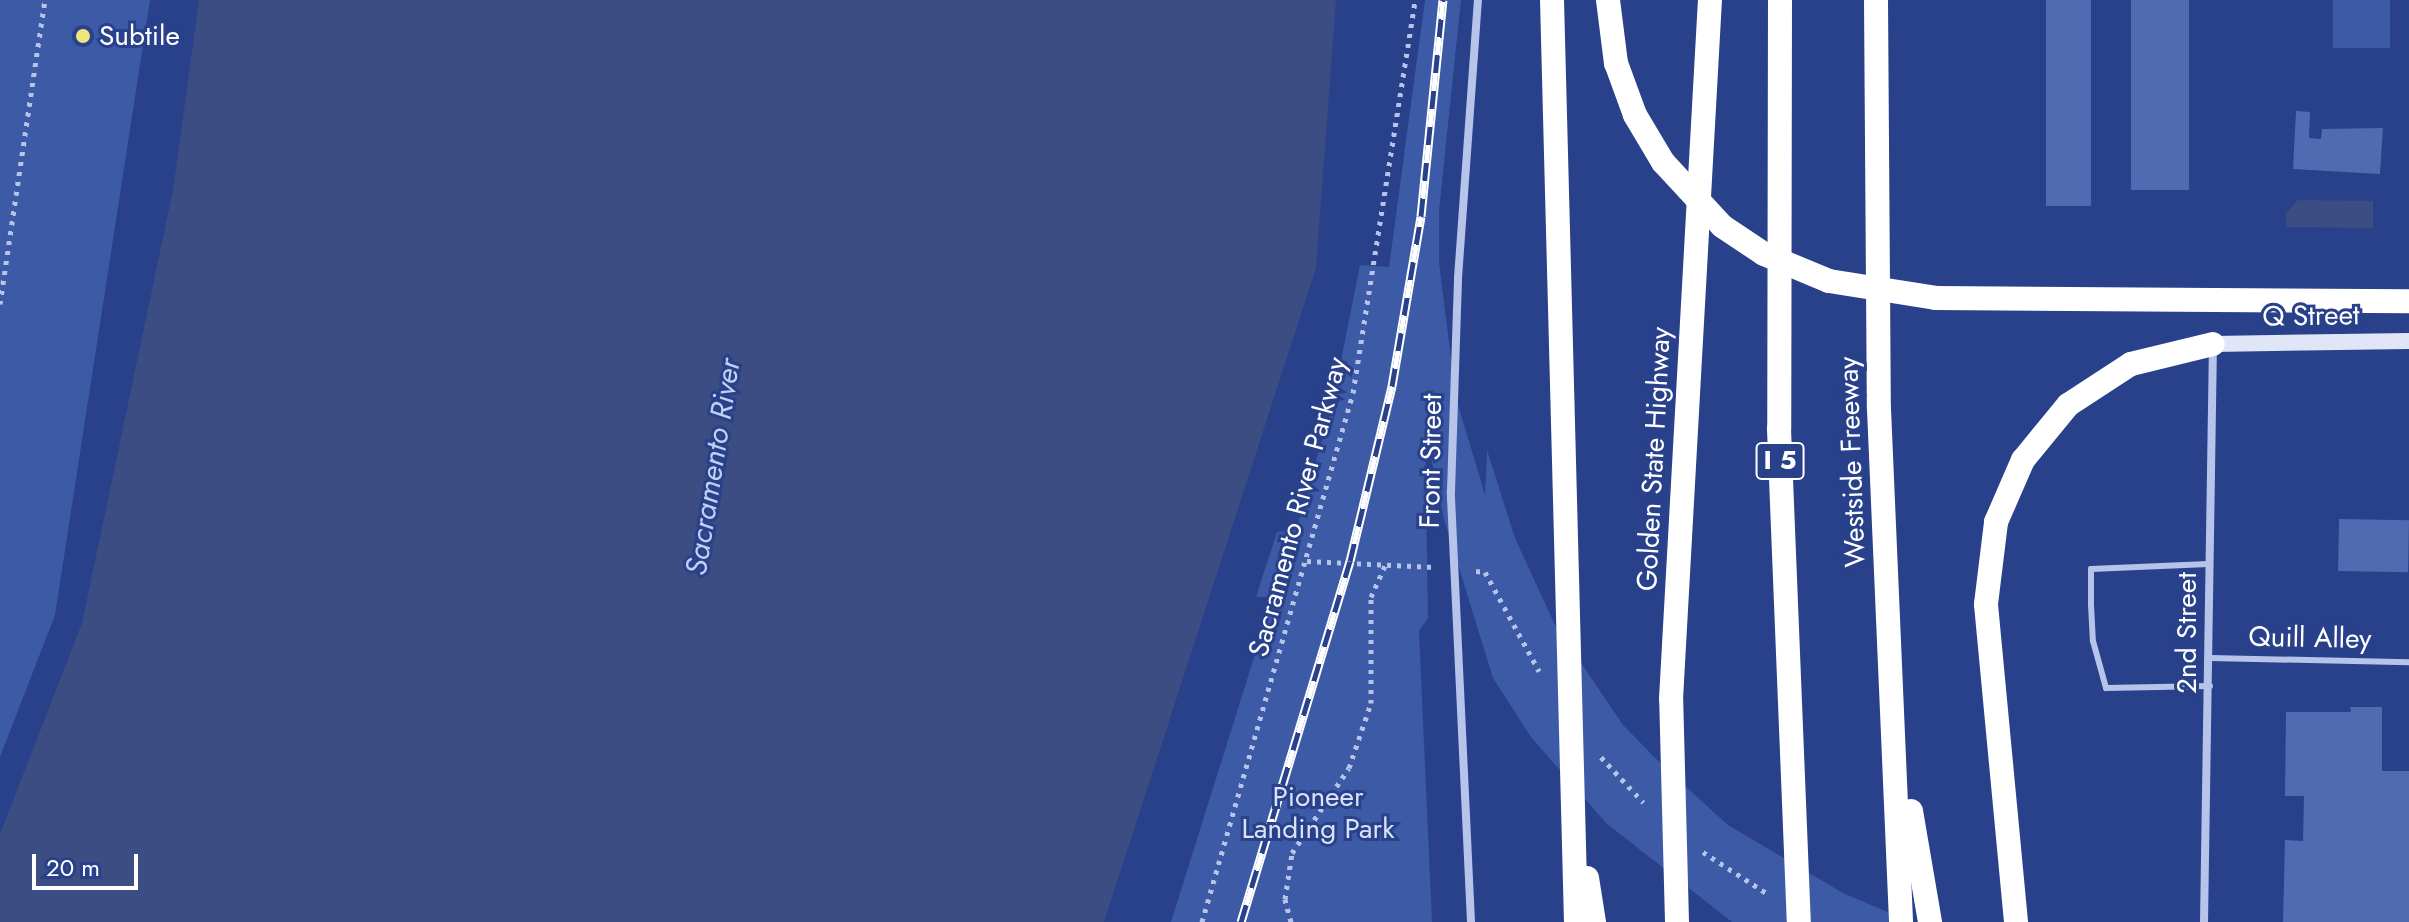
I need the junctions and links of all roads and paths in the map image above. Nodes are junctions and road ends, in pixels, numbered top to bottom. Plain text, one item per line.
1 (45, 0) edge
2 (1415, 0) edge
3 (1478, 0) edge
4 (1552, 0) edge
5 (1608, 0) edge
6 (1710, 0) edge
7 (1780, 0) edge
8 (1876, 0) edge
9 (2409, 301) edge
10 (0, 304) edge
11 (2409, 341) edge
12 (2213, 344) junction
13 (1307, 561) junction
14 (1386, 564) junction
15 (2208, 564) junction
16 (1452, 569) junction
17 (2210, 658) junction
18 (2409, 662) edge
19 (1548, 685) dead end
20 (2210, 686) junction
21 (1895, 726) junction
22 (1594, 749) dead end
23 (1572, 792) junction
24 (1652, 810) dead end
25 (1694, 845) dead end
26 (1780, 902) dead end
27 (1202, 922) edge
28 (1291, 922) edge
29 (1471, 922) edge
30 (1576, 922) edge
31 (1594, 922) edge
32 (1677, 922) edge
33 (1799, 922) edge
34 (1901, 922) edge
35 (1930, 922) edge
36 (2016, 922) edge
37 (2204, 922) edge

1 - 10 path
2 - 13 path, Sacramento River Parkway
3 - 16 street, Front Street
4 - 23 highway
5 - 9 highway
6 - 32 highway, Golden State Highway
7 - 33 highway, I 5
8 - 21 highway, Westside Freeway
11 - 12 main road, Q Street
12 - 15 street, 2nd Street
12 - 36 highway
13 - 14 path
13 - 27 path, Sacramento River Parkway
14 - 16 path
14 - 28 path
15 - 17 street, 2nd Street
15 - 20 lane
16 - 19 path
16 - 29 street, Front Street
17 - 18 lane, Quill Alley
17 - 20 street, 2nd Street
20 - 37 street, 2nd Street
21 - 34 highway, Westside Freeway
21 - 35 highway
22 - 24 path
23 - 30 highway
23 - 31 highway
25 - 26 path

